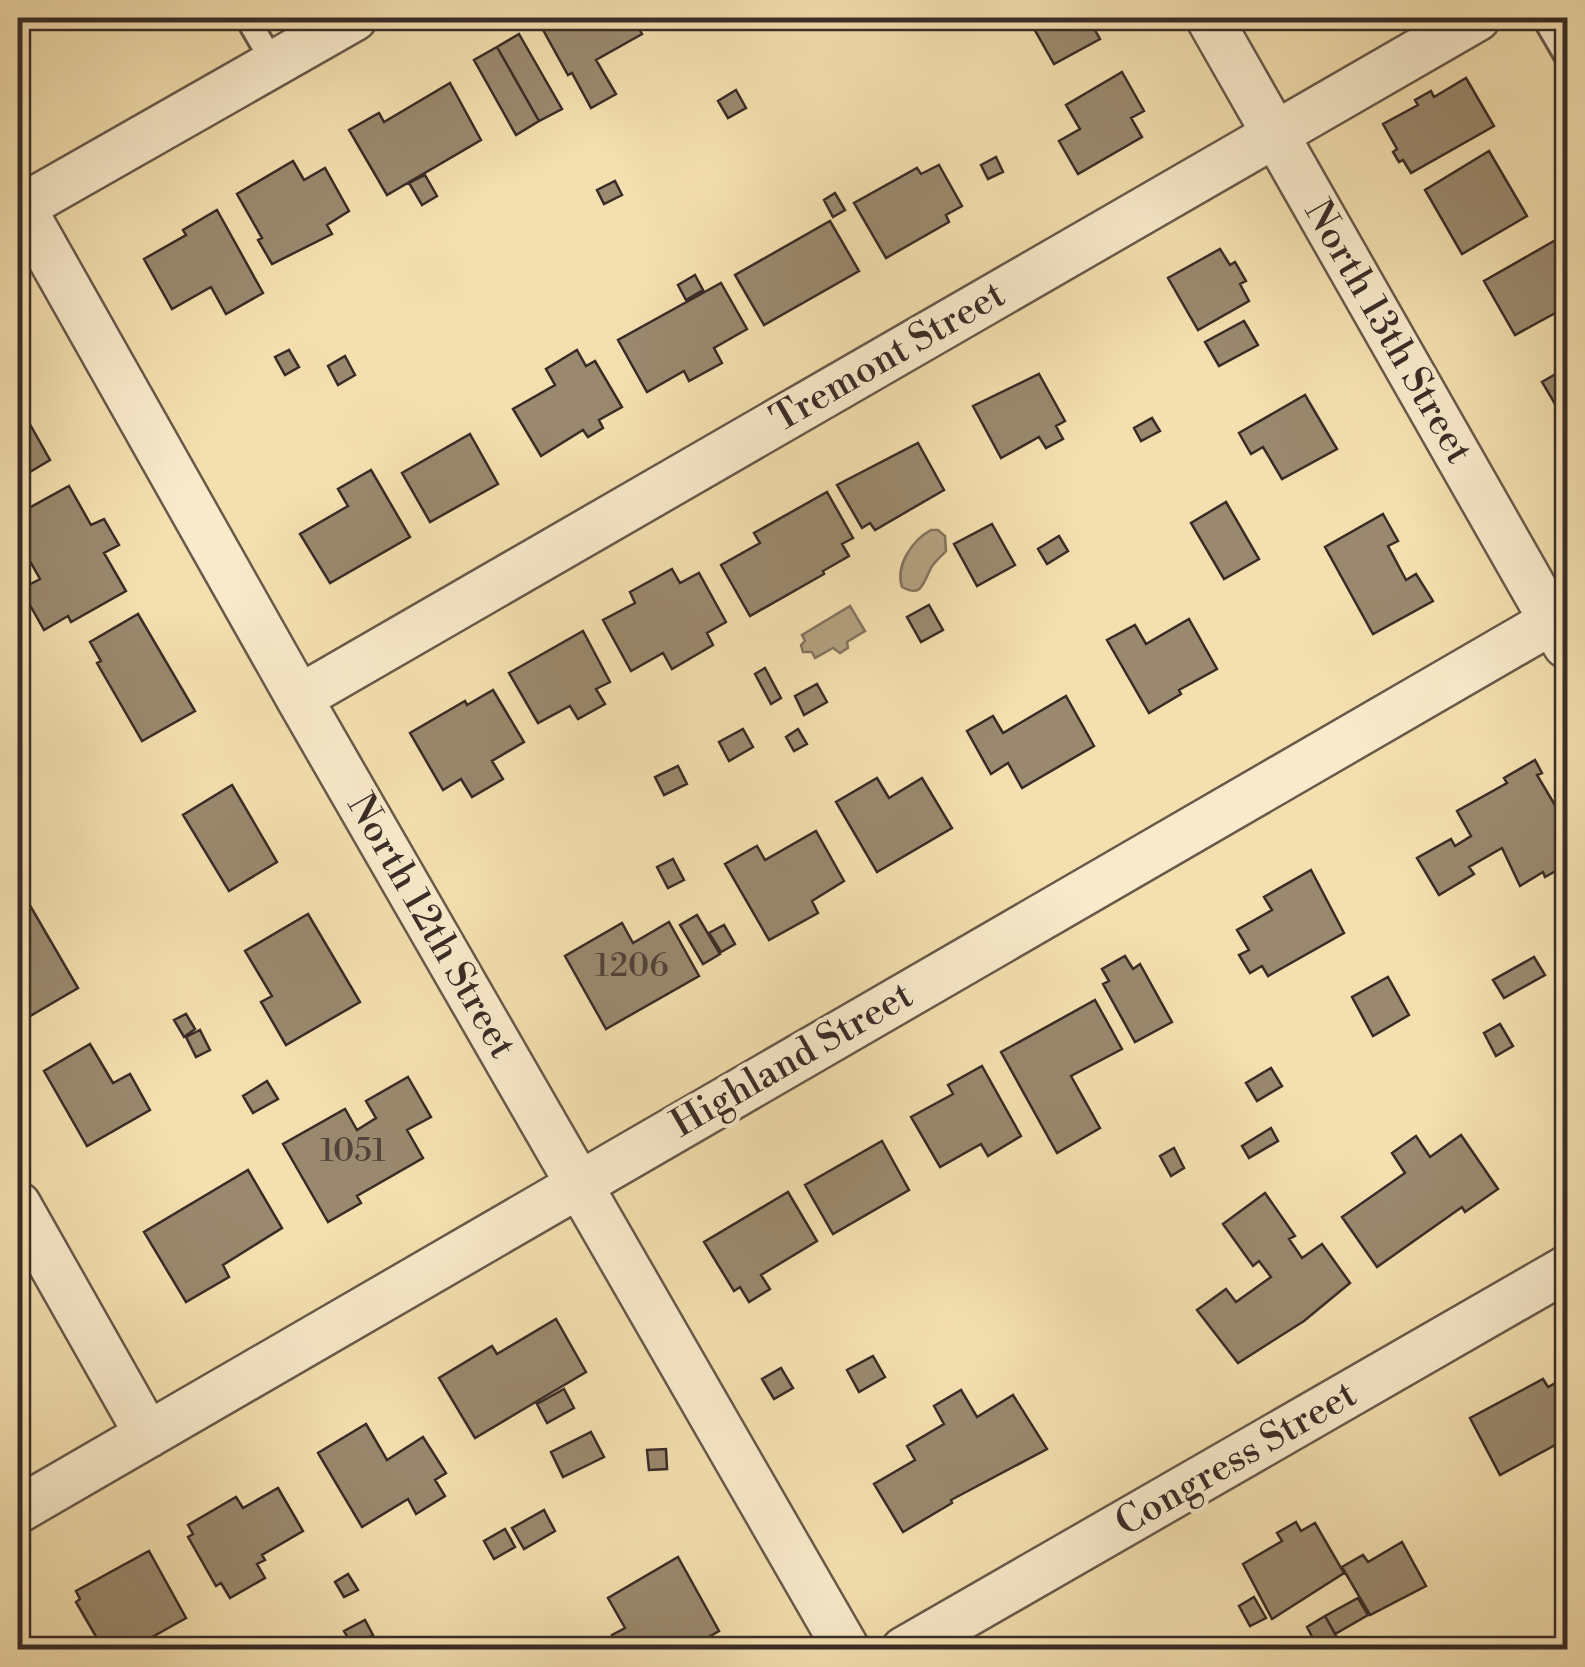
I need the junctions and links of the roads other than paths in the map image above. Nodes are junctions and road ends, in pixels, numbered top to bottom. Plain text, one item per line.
1 (247, 18) edge
2 (354, 18) edge
3 (1209, 18) edge
4 (1477, 18) edge
5 (1544, 18) edge
6 (1568, 59) edge
7 (274, 64) junction
8 (1275, 132) junction
9 (20, 204) edge
10 (1562, 626) edge
11 (299, 698) junction
12 (580, 1183) junction
13 (18, 1205) edge
14 (1568, 1268) edge
15 (148, 1435) junction
16 (18, 1510) edge
17 (848, 1650) edge
18 (904, 1650) edge

1 - 7 lane
2 - 7 street
3 - 8 street, North 13th Street
4 - 8 street, Tremont Street
5 - 6 lane
7 - 9 street
8 - 10 street, North 13th Street
8 - 11 street, Tremont Street
9 - 11 street, North 12th Street
10 - 12 street, Highland Street
11 - 12 street, North 12th Street
12 - 15 street, Highland Street
12 - 17 street, North 12th Street
13 - 15 street
14 - 18 street, Congress Street
15 - 16 street, Highland Street

